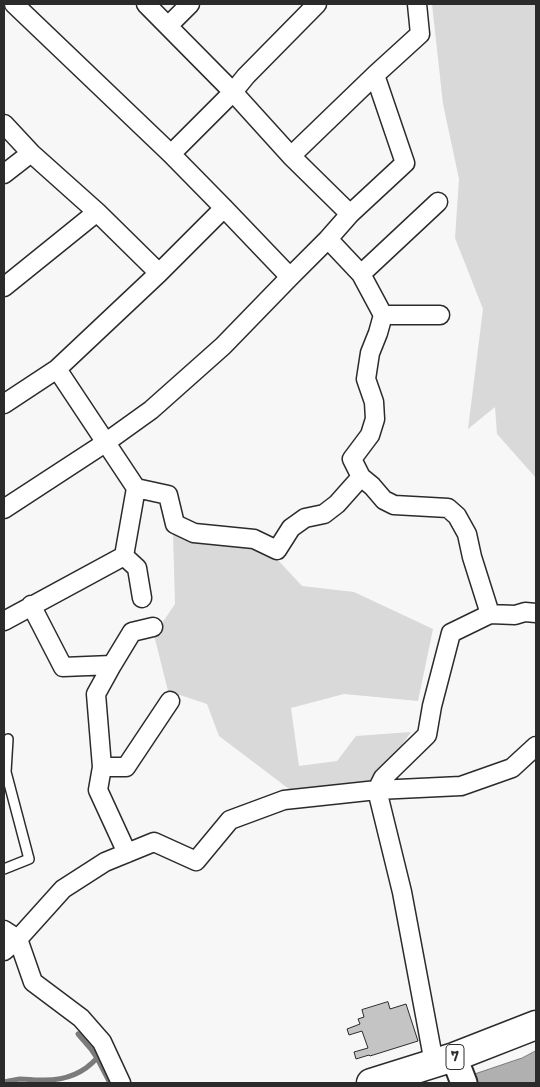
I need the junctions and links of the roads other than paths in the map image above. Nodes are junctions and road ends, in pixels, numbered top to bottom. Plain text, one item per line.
1 (14, 4) edge
2 (146, 4) edge
3 (190, 4) edge
4 (317, 4) edge
5 (417, 4) edge
6 (168, 26) junction
7 (375, 75) junction
8 (233, 92) junction
9 (4, 124) edge
10 (31, 152) junction
11 (171, 154) junction
12 (291, 156) junction
13 (4, 174) edge
14 (438, 202) dead end
15 (224, 208) junction
16 (97, 212) junction
17 (350, 214) junction
18 (328, 240) junction
19 (159, 273) junction
20 (361, 274) junction
21 (290, 277) junction
22 (4, 287) edge
23 (383, 315) junction
24 (440, 315) dead end
25 (57, 369) junction
26 (4, 404) edge
27 (105, 442) junction
28 (361, 477) junction
29 (136, 488) junction
30 (4, 509) edge
31 (124, 556) junction
32 (142, 598) dead end
33 (31, 605) junction
34 (536, 613) edge
35 (490, 614) junction
36 (4, 621) edge
37 (153, 627) dead end
38 (112, 665) junction
39 (170, 701) dead end
40 (8, 738) dead end
41 (536, 746) edge
42 (102, 767) junction
43 (377, 790) junction
44 (127, 853) junction
45 (4, 869) edge
46 (11, 934) edge
47 (4, 951) edge
48 (536, 1025) edge
49 (452, 1068) edge
50 (121, 1083) edge
51 (371, 1083) edge

1 - 11 street
2 - 6 street
3 - 6 street
4 - 8 street
5 - 7 street
6 - 8 street
7 - 12 street
7 - 17 street
8 - 11 street
8 - 12 street
9 - 10 street
10 - 13 street
10 - 16 street
11 - 15 street
12 - 17 street
14 - 20 street
15 - 19 street
15 - 21 street
16 - 19 street
16 - 22 street
17 - 18 street
18 - 20 street
18 - 21 street
19 - 25 street
20 - 23 street
21 - 27 street
23 - 24 street
23 - 28 street
25 - 26 street
25 - 27 street
27 - 29 street
27 - 30 street
28 - 29 street
28 - 35 street
29 - 31 street
31 - 32 street
31 - 33 street
33 - 36 street
33 - 38 street
34 - 35 street
35 - 43 street
37 - 38 street
38 - 42 street
39 - 42 street
40 - 45 lane
41 - 43 street
42 - 44 street
43 - 44 street
43 - 49 street
44 - 46 street
46 - 47 street
46 - 50 street
48 - 49 main road, 7
49 - 51 main road, 7

